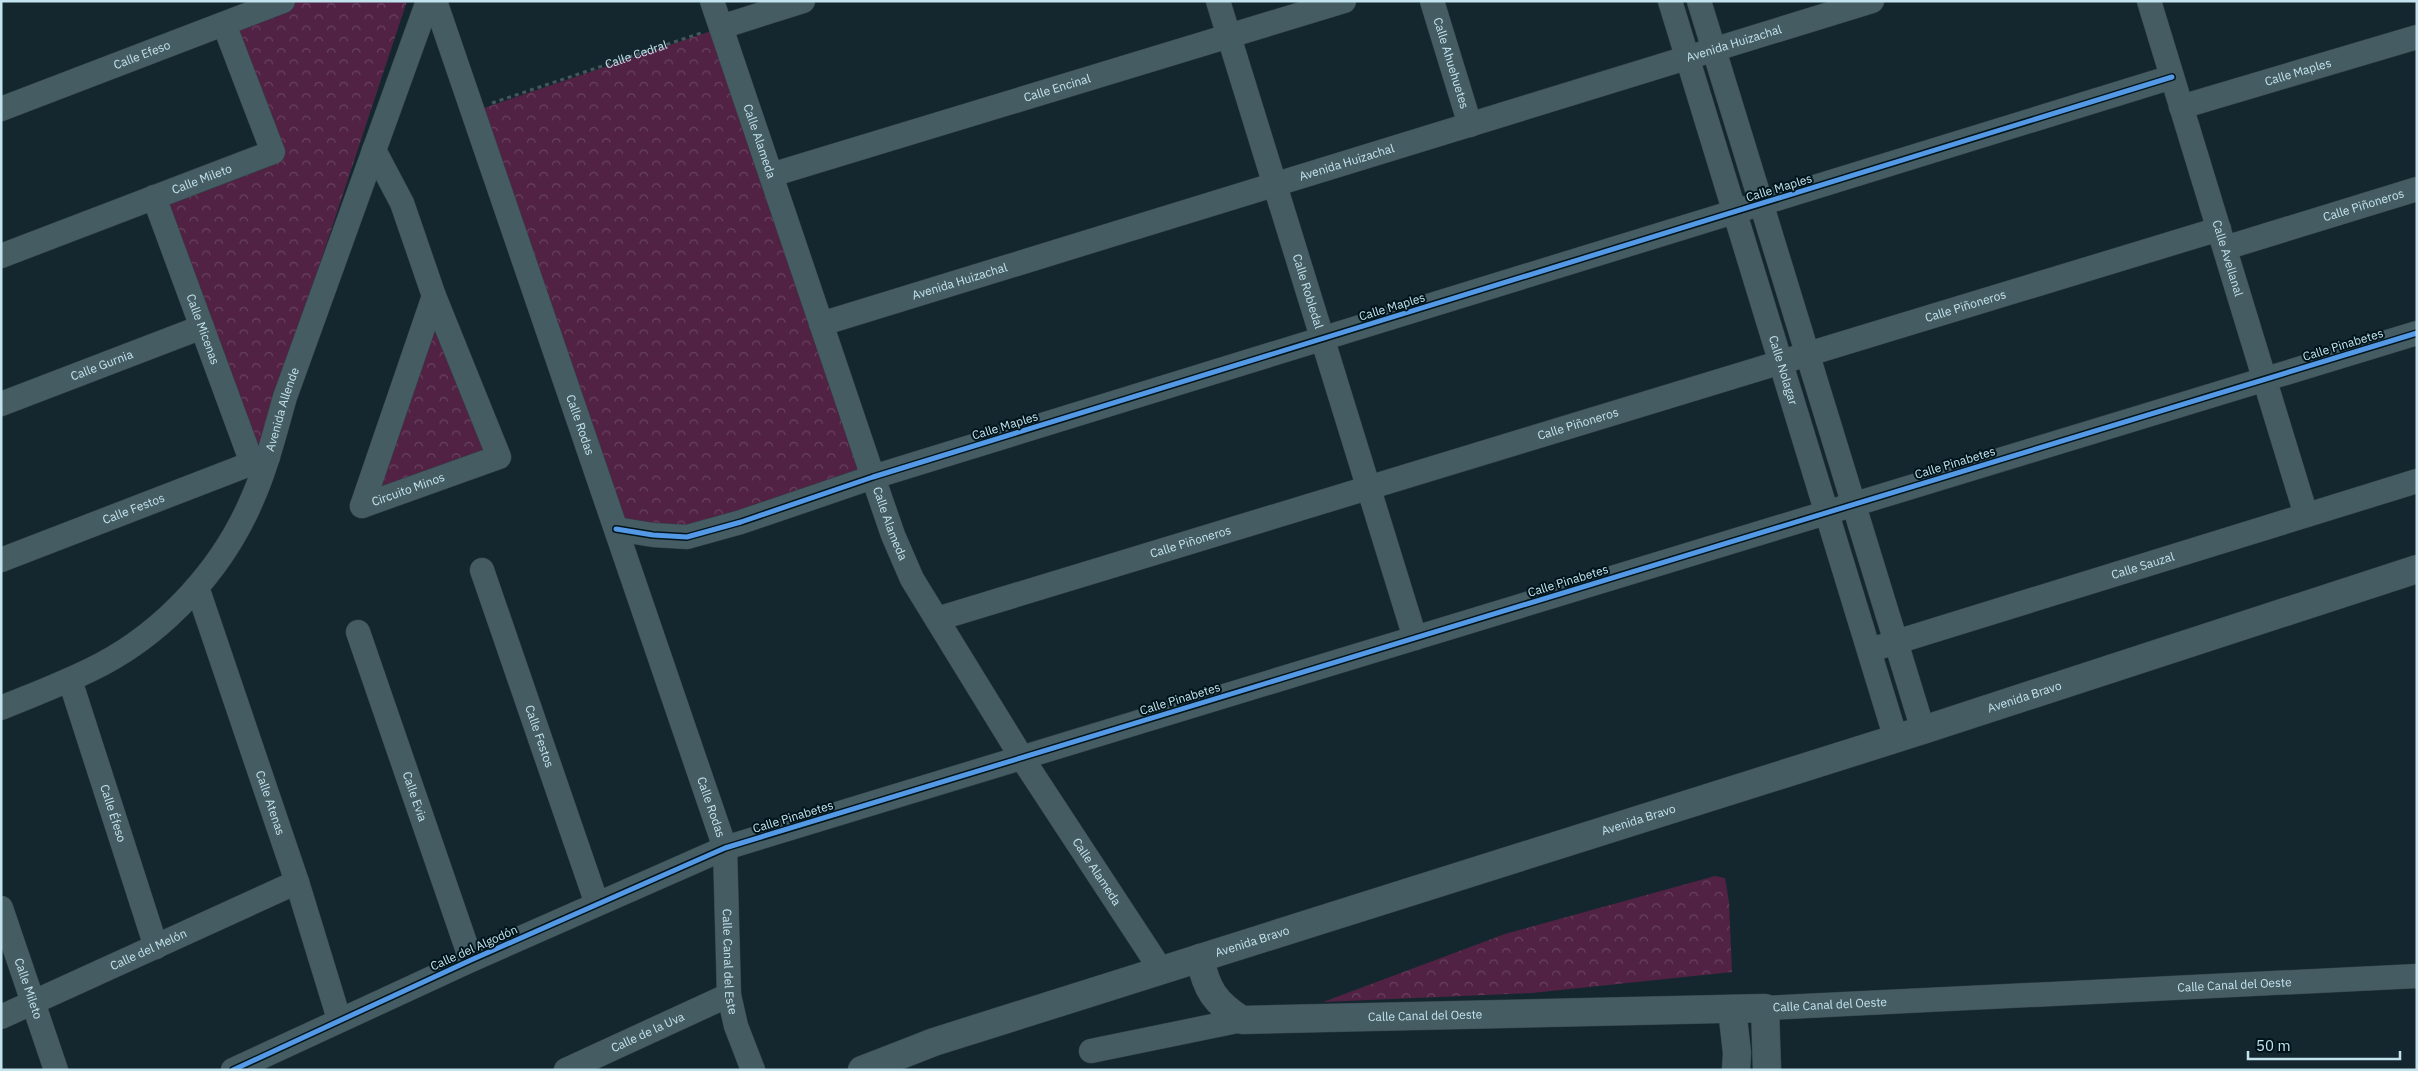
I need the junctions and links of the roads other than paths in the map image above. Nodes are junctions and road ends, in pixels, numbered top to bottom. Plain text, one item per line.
1 (283, 1) edge
2 (428, 1) edge
3 (435, 1) edge
4 (712, 1) edge
5 (803, 1) edge
6 (1218, 1) edge
7 (1344, 1) edge
8 (1432, 1) edge
9 (1670, 1) edge
10 (1699, 1) edge
11 (1872, 1) edge
12 (2149, 1) edge
13 (224, 24) junction
14 (721, 26) junction
15 (1228, 36) junction
16 (2417, 37) edge
17 (1714, 50) junction
18 (1687, 58) junction
19 (2172, 77) junction
20 (2181, 106) junction
21 (1, 109) edge
22 (1470, 125) junction
23 (374, 150) junction
24 (771, 175) junction
25 (1275, 185) junction
26 (2417, 189) edge
27 (154, 197) junction
28 (1761, 204) junction
29 (1734, 212) junction
30 (2222, 238) junction
31 (1, 256) edge
32 (434, 296) junction
33 (821, 324) junction
34 (202, 327) junction
35 (2417, 333) edge
36 (1322, 339) junction
37 (1807, 354) junction
38 (1780, 362) junction
39 (2264, 380) junction
40 (1, 404) edge
41 (260, 460) junction
42 (873, 477) junction
43 (2417, 481) edge
44 (1369, 488) junction
45 (1854, 505) junction
46 (1827, 513) junction
47 (2306, 516) junction
48 (616, 529) junction
49 (1, 560) edge
50 (2417, 569) edge
51 (482, 570) dead end
52 (196, 587) junction
53 (937, 619) junction
54 (358, 632) dead end
55 (1415, 638) junction
56 (1896, 642) junction
57 (1869, 650) junction
58 (70, 680) junction
59 (1, 708) edge
60 (1923, 730) junction
61 (1896, 738) junction
62 (1022, 758) junction
63 (725, 848) junction
64 (296, 882) junction
65 (597, 904) junction
66 (1, 908) edge
67 (156, 947) junction
68 (1200, 958) junction
69 (471, 960) junction
70 (1161, 970) junction
71 (2417, 976) edge
72 (729, 995) junction
73 (33, 1002) junction
74 (1765, 1008) junction
75 (1732, 1009) junction
76 (1, 1017) edge
77 (340, 1019) junction
78 (1242, 1020) junction
79 (1091, 1051) dead end
80 (56, 1070) edge
81 (233, 1070) edge
82 (566, 1070) edge
83 (753, 1070) edge
84 (862, 1070) edge
85 (1736, 1070) edge
86 (1767, 1070) edge

1 - 13 street, Calle Efeso
2 - 23 street, Avenida Allende
3 - 48 street, Calle Rodas
4 - 14 street, Calle Alameda
5 - 14 street
6 - 15 street, Calle Robledal
7 - 15 street, Calle Encinal
8 - 22 street, Calle Ahuehuetes
9 - 18 street, Calle Nolagar
10 - 17 street
11 - 17 street, Avenida Huizachal
12 - 19 street, Calle Avellanal
13 - 21 street, Calle Efeso
13 - 27 street, Calle Mileto
14 - 24 street, Calle Alameda
15 - 24 street, Calle Encinal
15 - 25 street, Calle Robledal
16 - 20 street, Calle Maples
17 - 18 street, Avenida Huizachal
17 - 28 street
18 - 22 street, Avenida Huizachal
18 - 29 street, Calle Nolagar
19 - 20 street, Calle Avellanal
19 - 28 street, Calle Maples
20 - 30 street, Calle Avellanal
22 - 25 street, Avenida Huizachal
23 - 32 street, Circuito Minos
23 - 41 street, Avenida Allende
24 - 33 street, Calle Alameda
25 - 33 street, Avenida Huizachal
25 - 36 street, Calle Robledal
26 - 30 street, Calle Piñoneros
27 - 31 street, Calle Mileto
27 - 34 street, Calle Micenas
28 - 29 street, Calle Maples
28 - 37 street
29 - 36 street, Calle Maples
29 - 38 street, Calle Nolagar
30 - 37 street, Calle Piñoneros
30 - 39 street, Calle Avellanal
32 - 32 street, Circuito Minos
33 - 42 street, Calle Alameda
34 - 40 street, Calle Gurnia
34 - 41 street, Calle Micenas
35 - 39 street, Calle Pinabetes
36 - 42 street, Calle Maples
36 - 44 street, Calle Robledal
37 - 38 street, Calle Piñoneros
37 - 45 street
38 - 44 street, Calle Piñoneros
38 - 46 street, Calle Nolagar
39 - 45 street, Calle Pinabetes
39 - 47 street, Calle Avellanal
41 - 49 street, Calle Festos
41 - 52 street, Avenida Allende
42 - 48 street, Calle Maples
42 - 53 street, Calle Alameda
43 - 47 street, Calle Sauzal
44 - 53 street, Calle Piñoneros
44 - 55 street, Calle Robledal
45 - 46 street, Calle Pinabetes
45 - 56 street
46 - 55 street, Calle Pinabetes
46 - 57 street, Calle Nolagar
47 - 56 street, Calle Sauzal
48 - 63 street, Calle Rodas
50 - 60 main road, Avenida Bravo
51 - 65 street, Calle Festos
52 - 58 street, Avenida Allende
52 - 64 street, Calle Atenas
53 - 62 street, Calle Alameda
54 - 69 street, Calle Evia
55 - 62 street, Calle Pinabetes
56 - 57 street, Calle Sauzal
56 - 60 street
57 - 61 street, Calle Nolagar
58 - 59 street, Avenida Allende
58 - 67 street, Calle Éfeso
60 - 61 main road, Avenida Bravo
61 - 68 main road, Avenida Bravo
62 - 63 street, Calle Pinabetes
62 - 70 street, Calle Alameda
63 - 65 street, Calle del Algodón
63 - 72 street, Calle Canal del Este
64 - 67 street, Calle del Melón
64 - 77 street, Calle Atenas
65 - 69 street, Calle del Algodón
66 - 73 street, Calle Mileto
67 - 73 street, Calle del Melón
68 - 70 main road, Avenida Bravo
68 - 78 main road
69 - 77 street, Calle del Algodón
70 - 84 main road, Avenida Bravo
71 - 74 street, Calle Canal del Oeste
72 - 82 street, Calle de la Uva
72 - 83 street, Calle Canal del Este
73 - 76 street, Calle del Melón
73 - 80 street, Calle Mileto
74 - 75 main road, Calle Canal del Oeste
74 - 86 main road
75 - 78 main road, Calle Canal del Oeste
75 - 85 main road
77 - 81 street, Calle del Algodón
78 - 79 street, Calle Canal del Oeste

